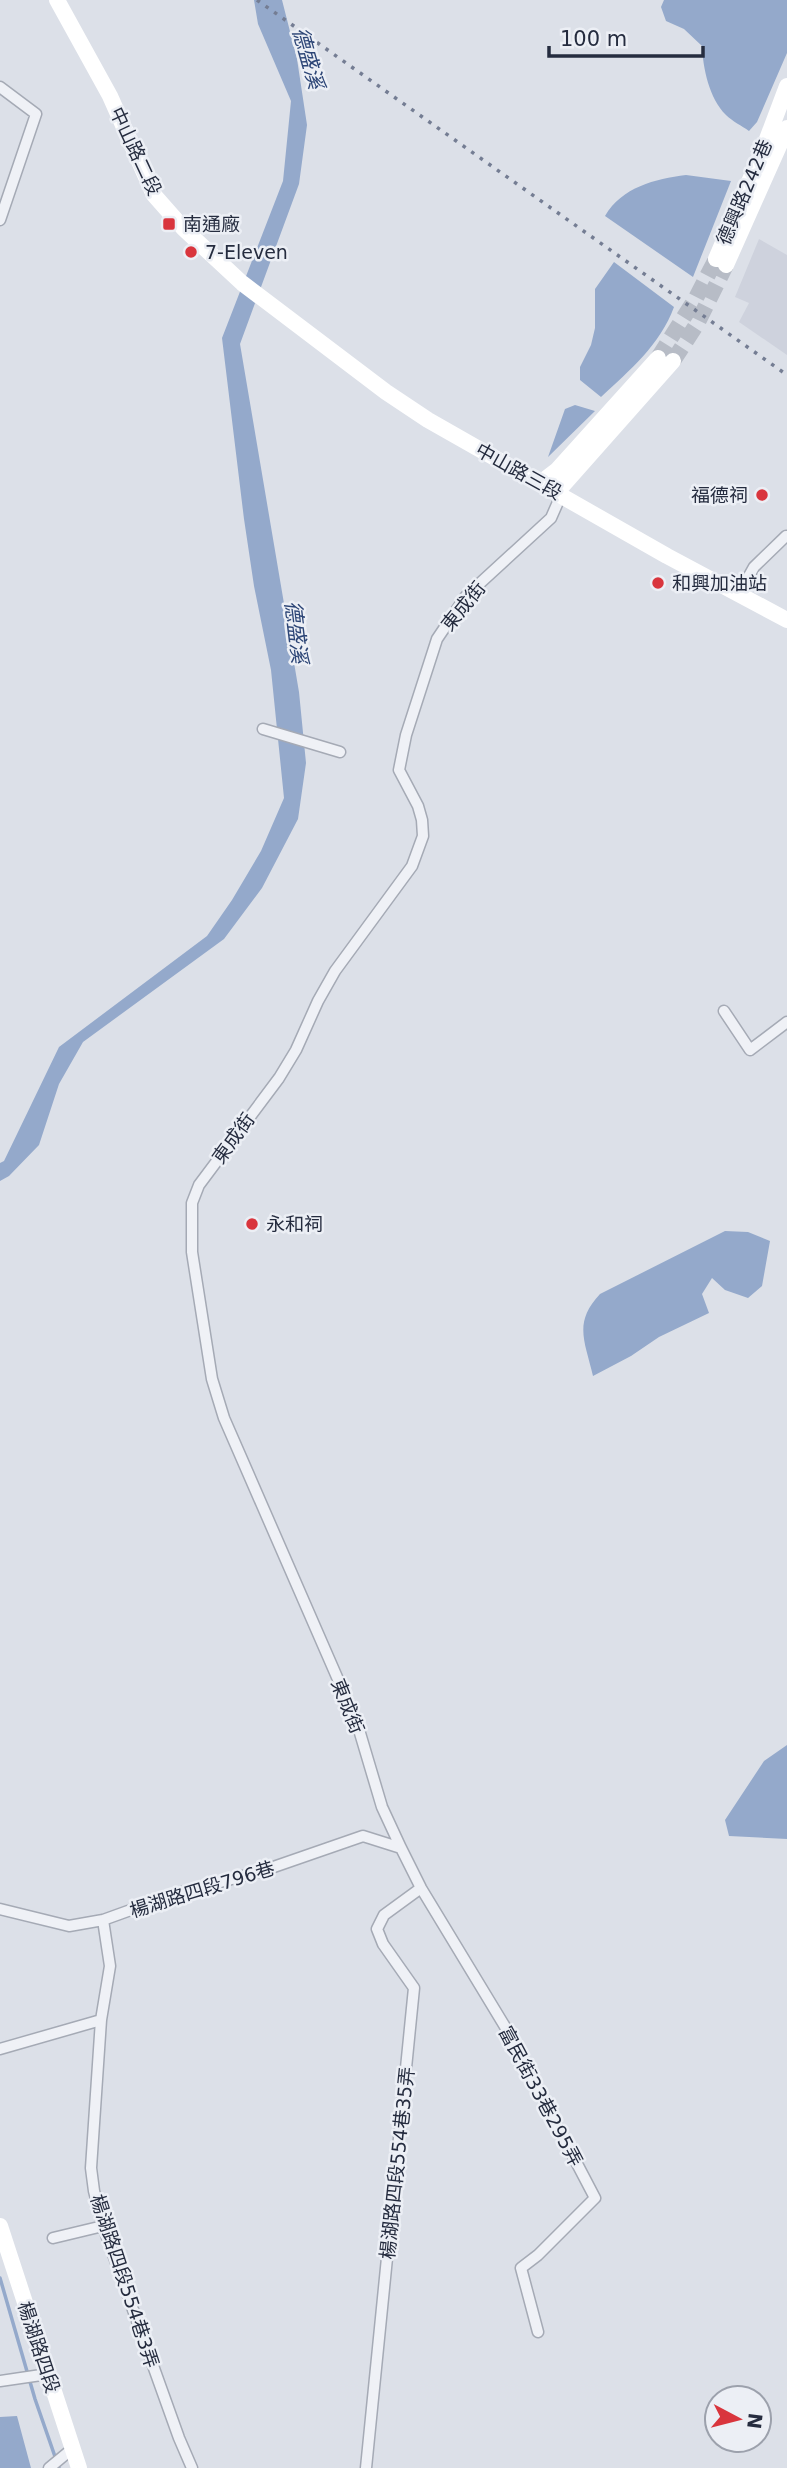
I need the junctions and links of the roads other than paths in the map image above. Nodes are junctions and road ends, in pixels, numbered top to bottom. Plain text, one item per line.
1 (57, 0) edge
2 (787, 86) edge
3 (0, 87) edge
4 (787, 128) edge
5 (0, 219) edge
6 (265, 301) joint
7 (540, 483) junction
8 (557, 492) junction
9 (786, 536) edge
10 (739, 594) junction
11 (787, 620) edge
12 (268, 730) dead end
13 (340, 752) dead end
14 (724, 1011) dead end
15 (787, 1022) edge
16 (401, 1849) junction
17 (421, 1888) junction
18 (0, 1909) edge
19 (103, 1920) junction
20 (101, 2020) junction
21 (0, 2049) edge
22 (0, 2226) edge
23 (103, 2226) junction
24 (53, 2238) dead end
25 (538, 2332) dead end
26 (42, 2375) junction
27 (0, 2381) edge
28 (67, 2453) junction
29 (51, 2467) edge
30 (79, 2468) edge
31 (192, 2468) edge
32 (366, 2468) edge

1 - 6 street, 中山路二段
2 - 4 street, 德興路242巷
3 - 5 street
6 - 7 street, 中山路三段
7 - 8 street, 中山路三段
7 - 8 street
8 - 10 street, 中山路三段
8 - 16 street, 東成街
9 - 10 street
10 - 11 street, 中山路三段
12 - 13 street
14 - 15 street
16 - 17 street, 富民街33巷295弄
16 - 19 street, 楊湖路四段796巷
17 - 25 street, 富民街33巷295弄
17 - 32 street, 楊湖路四段554巷35弄
18 - 19 street, 楊湖路四段796巷
19 - 20 street, 楊湖路四段554巷3弄
20 - 21 street
20 - 23 street, 楊湖路四段554巷3弄
22 - 26 street, 楊湖路四段
23 - 24 street
23 - 31 street, 楊湖路四段554巷3弄
26 - 27 street
26 - 28 street, 楊湖路四段
28 - 29 street
28 - 30 street, 楊湖路四段

